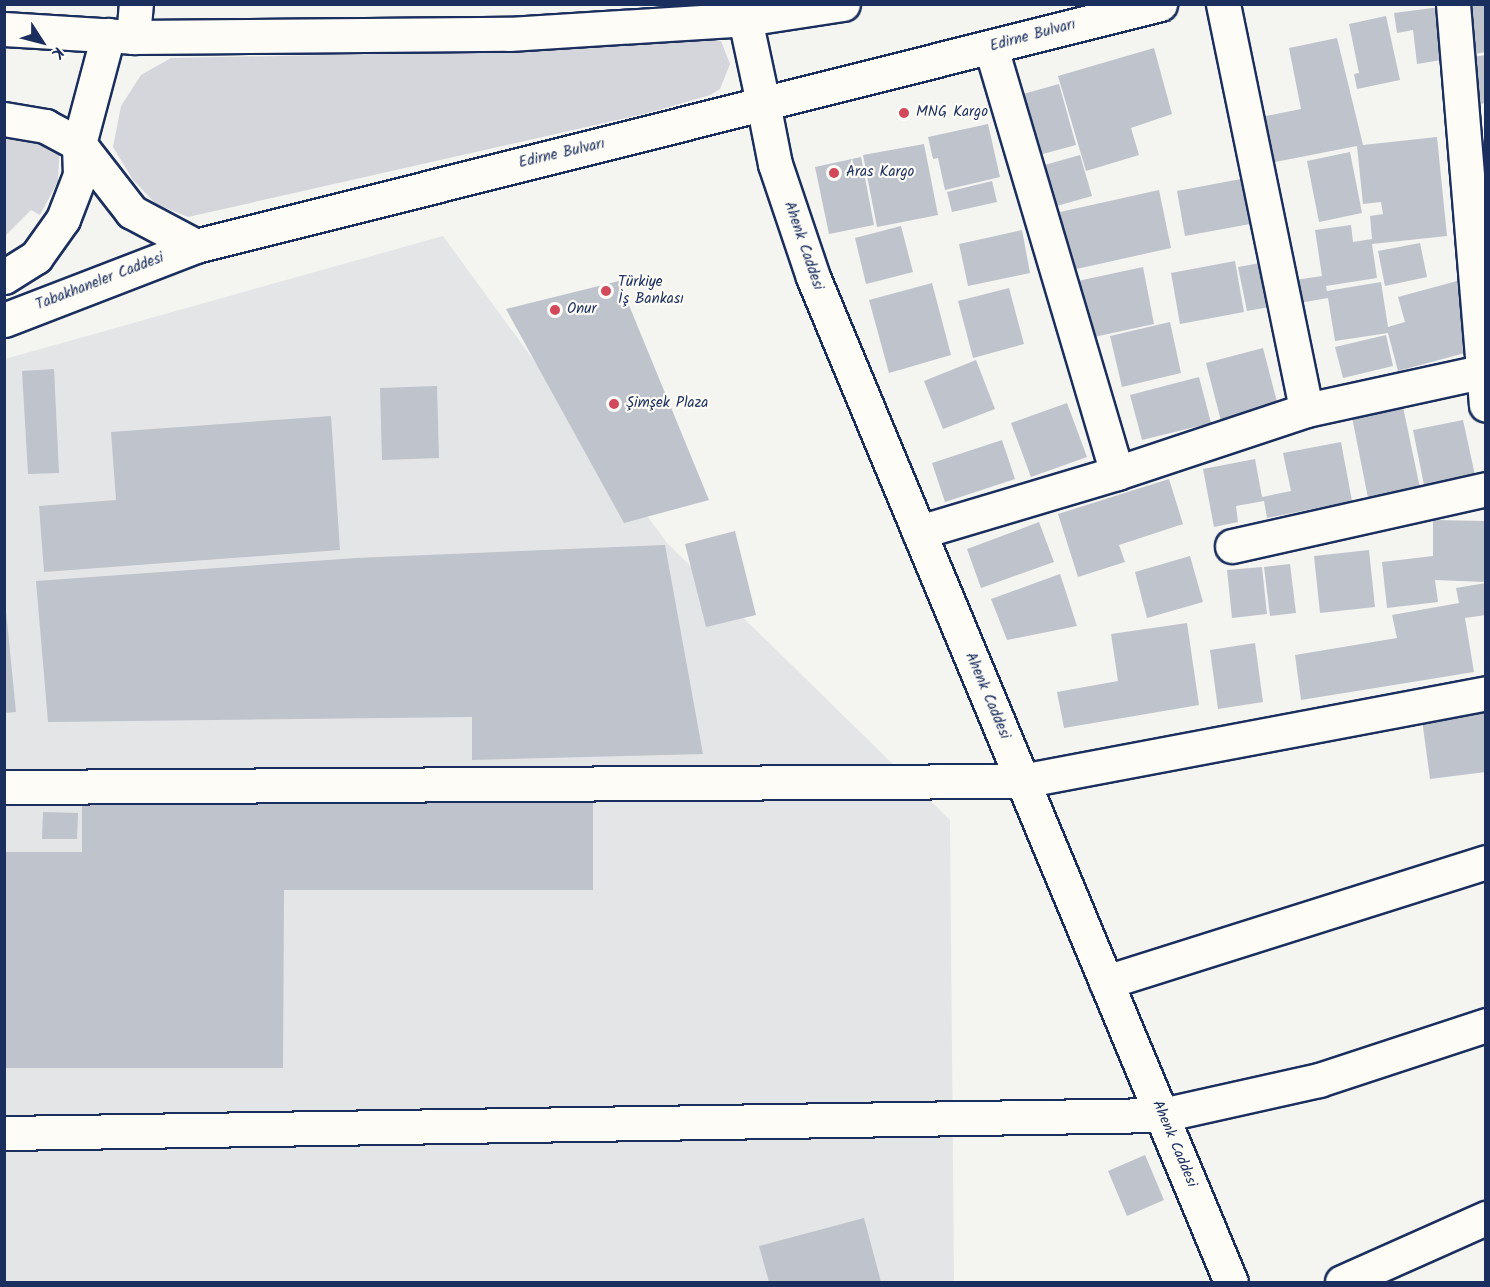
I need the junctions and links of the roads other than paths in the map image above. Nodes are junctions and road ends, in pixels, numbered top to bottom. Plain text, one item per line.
1 (136, 4) edge
2 (843, 4) edge
3 (1160, 4) edge
4 (1223, 4) edge
5 (1453, 4) edge
6 (744, 12) edge
7 (4, 29) edge
8 (121, 36) junction
9 (991, 48) junction
10 (763, 103) junction
11 (4, 119) edge
12 (79, 144) junction
13 (196, 246) junction
14 (36, 257) junction
15 (4, 277) edge
16 (51, 300) junction
17 (4, 320) edge
18 (1480, 372) junction
19 (1485, 405) edge
20 (1306, 410) junction
21 (1117, 473) junction
22 (1485, 489) edge
23 (919, 532) junction
24 (1232, 546) dead end
25 (1485, 693) edge
26 (1022, 781) junction
27 (4, 787) edge
28 (1485, 862) edge
29 (1106, 982) junction
30 (1485, 1024) edge
31 (1162, 1116) junction
32 (4, 1133) edge
33 (1485, 1218) edge
34 (1232, 1282) edge
35 (1342, 1282) edge

1 - 8 main road
2 - 6 main road
3 - 9 main road, Edirne Bulvarı
4 - 20 main road
5 - 18 main road
6 - 8 main road
6 - 10 main road, Ahenk Caddesi
7 - 8 main road
8 - 12 main road
9 - 10 main road, Edirne Bulvarı
9 - 21 main road
10 - 13 main road, Edirne Bulvarı
10 - 23 main road, Ahenk Caddesi
11 - 12 main road
12 - 13 main road
12 - 14 main road
13 - 16 main road, Tabakhaneler Caddesi
14 - 15 main road
14 - 16 main road
16 - 17 main road, Tabakhaneler Caddesi
18 - 19 main road
18 - 20 main road
20 - 21 main road
21 - 23 main road
22 - 24 main road
23 - 26 main road, Ahenk Caddesi
25 - 26 main road
26 - 27 main road
26 - 29 main road, Ahenk Caddesi
28 - 29 main road
29 - 31 main road, Ahenk Caddesi
30 - 31 main road
31 - 32 main road
31 - 34 main road, Ahenk Caddesi
33 - 35 main road

